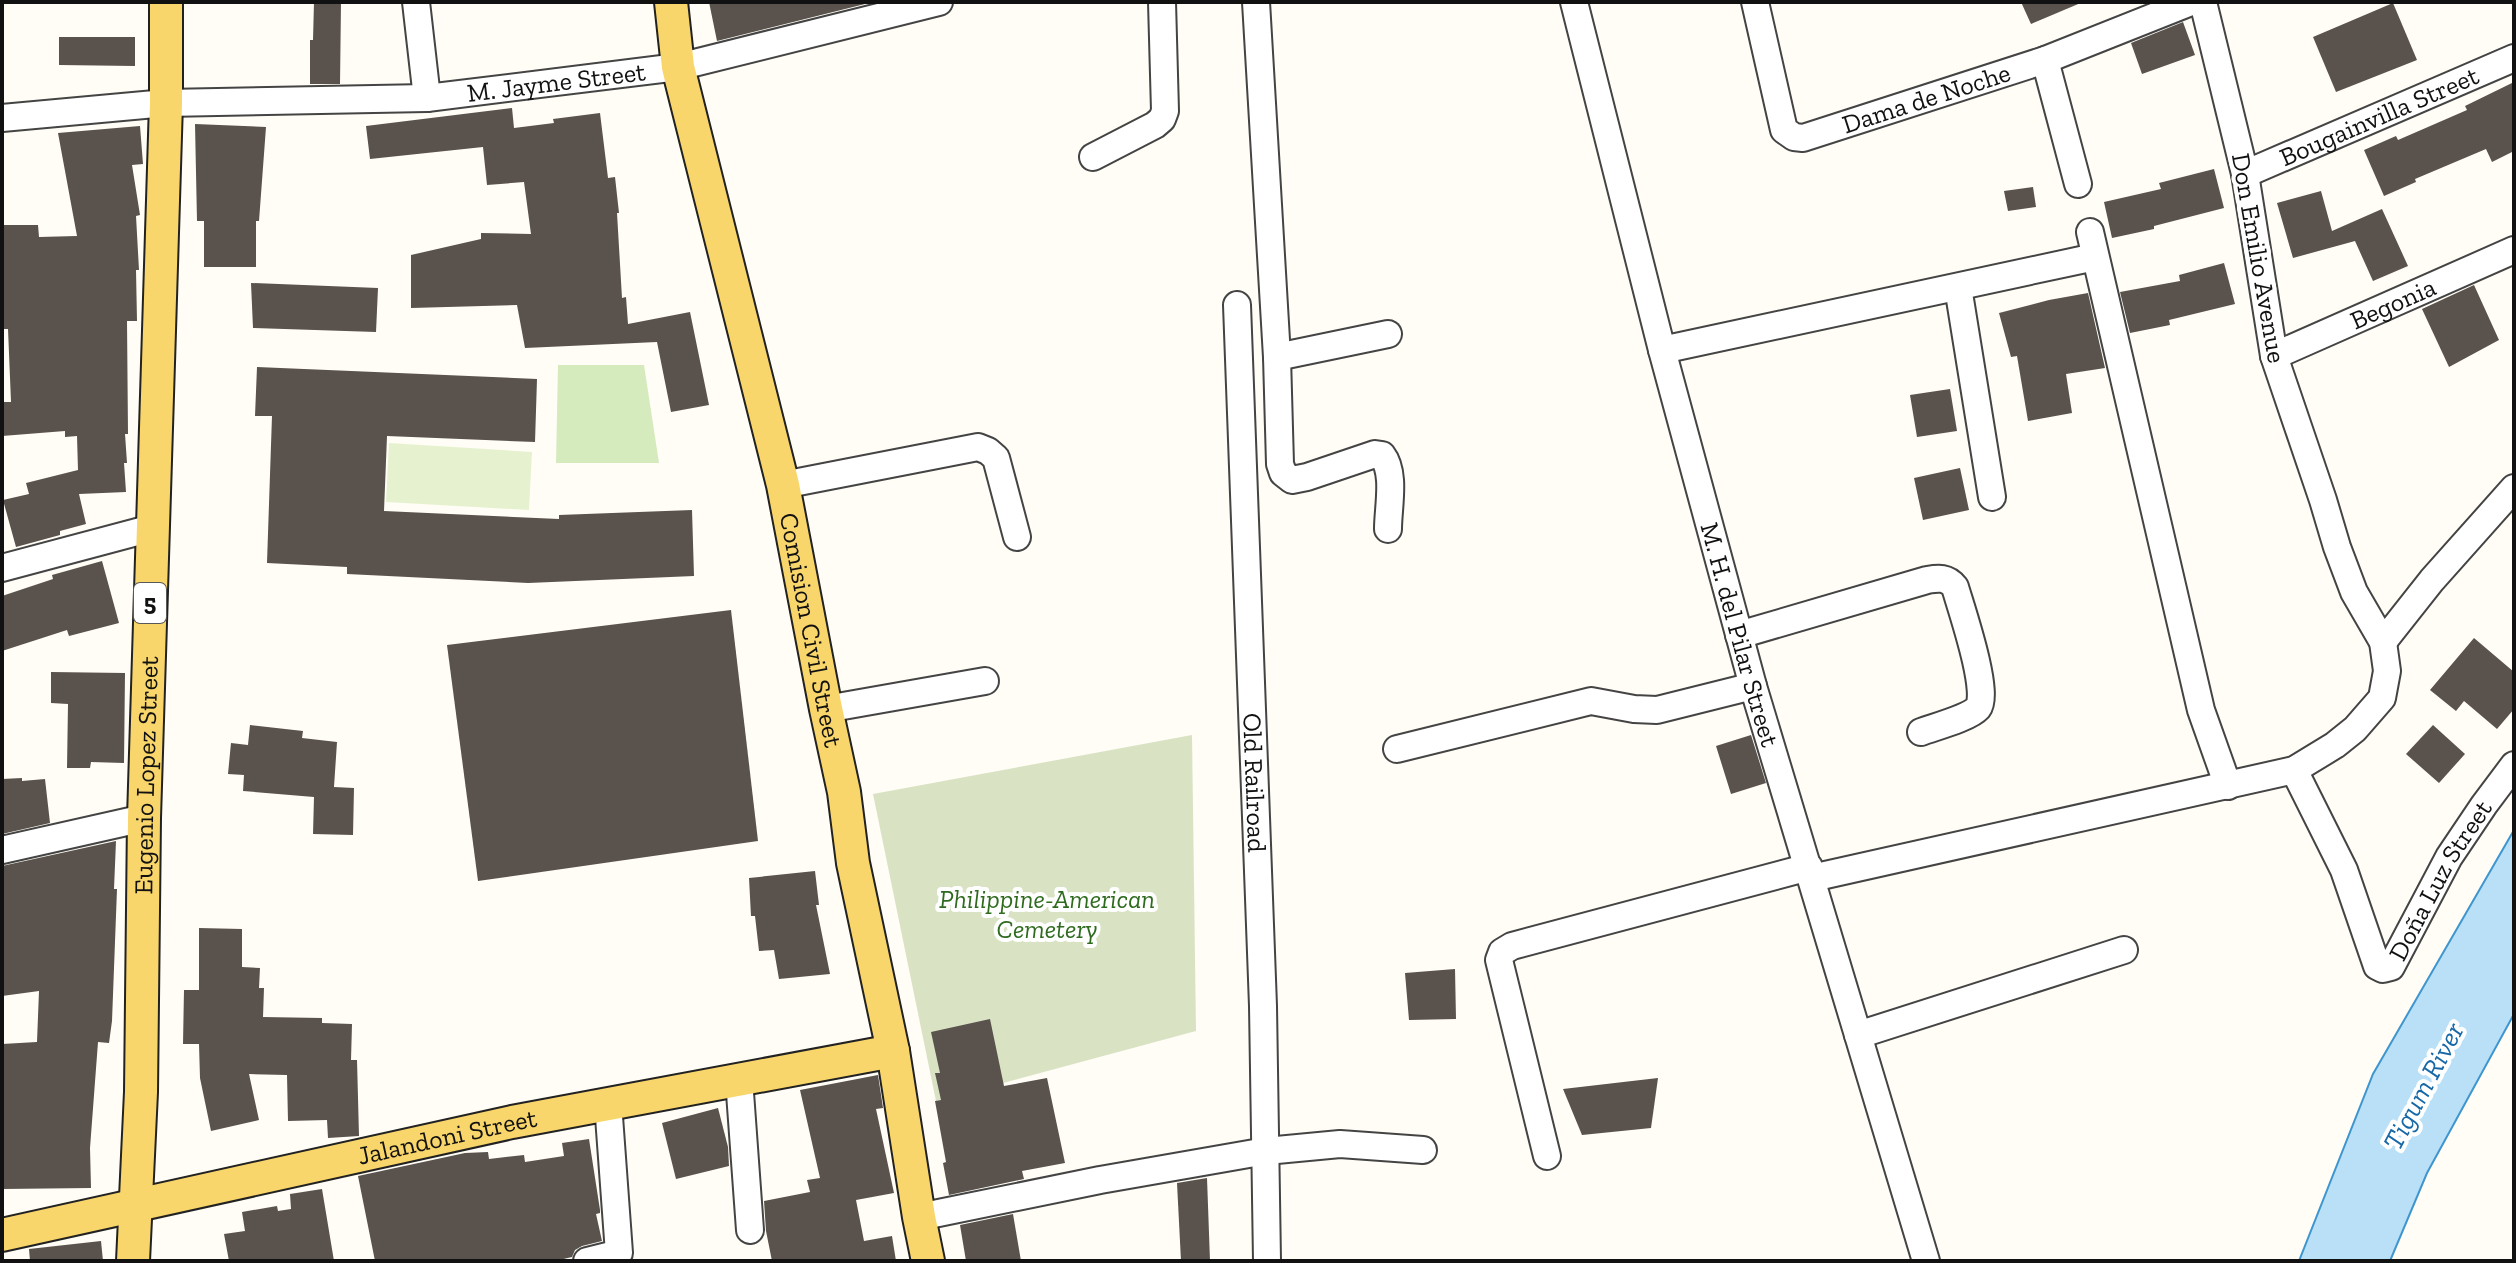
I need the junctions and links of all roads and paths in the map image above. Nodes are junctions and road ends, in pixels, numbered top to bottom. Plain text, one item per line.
1 (166, 2) edge
2 (416, 2) edge
3 (671, 2) edge
4 (939, 2) edge
5 (1162, 2) edge
6 (1256, 2) edge
7 (1574, 2) edge
8 (1755, 2) edge
9 (2191, 2) edge
10 (2203, 2) edge
11 (2514, 58) edge
12 (2045, 60) junction
13 (678, 67) junction
14 (427, 98) junction
15 (166, 103) junction
16 (2, 118) edge
17 (1093, 157) dead end
18 (2245, 174) junction
19 (2078, 184) dead end
20 (2514, 250) edge
21 (1958, 287) junction
22 (1237, 305) dead end
23 (1388, 334) dead end
24 (1662, 350) junction
25 (2274, 356) junction
26 (1277, 357) junction
27 (783, 485) junction
28 (2514, 488) edge
29 (1992, 497) dead end
30 (152, 528) junction
31 (1388, 529) dead end
32 (1017, 537) dead end
33 (2, 568) edge
34 (1739, 635) junction
35 (2383, 642) junction
36 (985, 681) dead end
37 (1753, 686) junction
38 (826, 709) junction
39 (1921, 732) dead end
40 (1397, 749) dead end
41 (2514, 765) edge
42 (2294, 770) junction
43 (2228, 786) junction
44 (144, 818) junction
45 (2, 850) edge
46 (1811, 872) junction
47 (2124, 950) dead end
48 (1858, 1035) junction
49 (893, 1051) junction
50 (739, 1079) junction
51 (608, 1103) junction
52 (1423, 1150) dead end
53 (1266, 1151) junction
54 (1547, 1156) dead end
55 (135, 1205) junction
56 (919, 1217) junction
57 (750, 1230) dead end
58 (2, 1235) edge
59 (133, 1261) edge
60 (587, 1261) edge
61 (928, 1261) edge
62 (1267, 1261) edge
63 (1926, 1261) edge

1 - 15 main road, Eugenio Lopez Street / 5
2 - 14 street
3 - 13 main road, Comision Civil Street
4 - 13 street, M. Jayme Street
5 - 17 street
6 - 26 street
7 - 24 street, M. H. del Pilar Street
8 - 12 street, Dama de Noche
9 - 12 street, Dama de Noche
10 - 18 street, Don Emilio Avenue
11 - 18 street, Bougainvilla Street
12 - 19 street
13 - 14 street, M. Jayme Street
13 - 27 main road, Comision Civil Street
14 - 15 street, M. Jayme Street
15 - 16 street, M. Jayme Street
15 - 30 main road, Eugenio Lopez Street / 5
18 - 25 street, Don Emilio Avenue
20 - 25 street, Begonia
21 - 24 street
21 - 29 street
21 - 43 street
22 - 53 street, Old Railroad
23 - 26 street
24 - 34 street, M. H. del Pilar Street
25 - 35 street, Don Emilio Avenue
26 - 31 street
27 - 32 street
27 - 38 main road, Comision Civil Street
28 - 35 street
30 - 33 street
30 - 44 main road, Eugenio Lopez Street / 5
34 - 37 street, M. H. del Pilar Street
34 - 39 street
35 - 42 street
36 - 38 street
37 - 40 street
37 - 46 street, M. H. del Pilar Street
38 - 49 main road, Comision Civil Street
41 - 42 street, Doña Luz Street
42 - 43 street
43 - 46 street
44 - 45 street
44 - 55 main road, Eugenio Lopez Street / 5
46 - 48 street, M. H. del Pilar Street
46 - 54 street
47 - 48 street
48 - 63 street, M. H. del Pilar Street
49 - 50 main road, Jalandoni Street
49 - 56 main road, Comision Civil Street
50 - 51 main road, Jalandoni Street
50 - 57 street
51 - 55 main road, Jalandoni Street
51 - 60 street
52 - 53 street
53 - 56 street
53 - 62 street, Old Railroad
55 - 58 main road, Jalandoni Street
55 - 59 main road, Eugenio Lopez Street / 5
56 - 61 main road, Comision Civil Street

